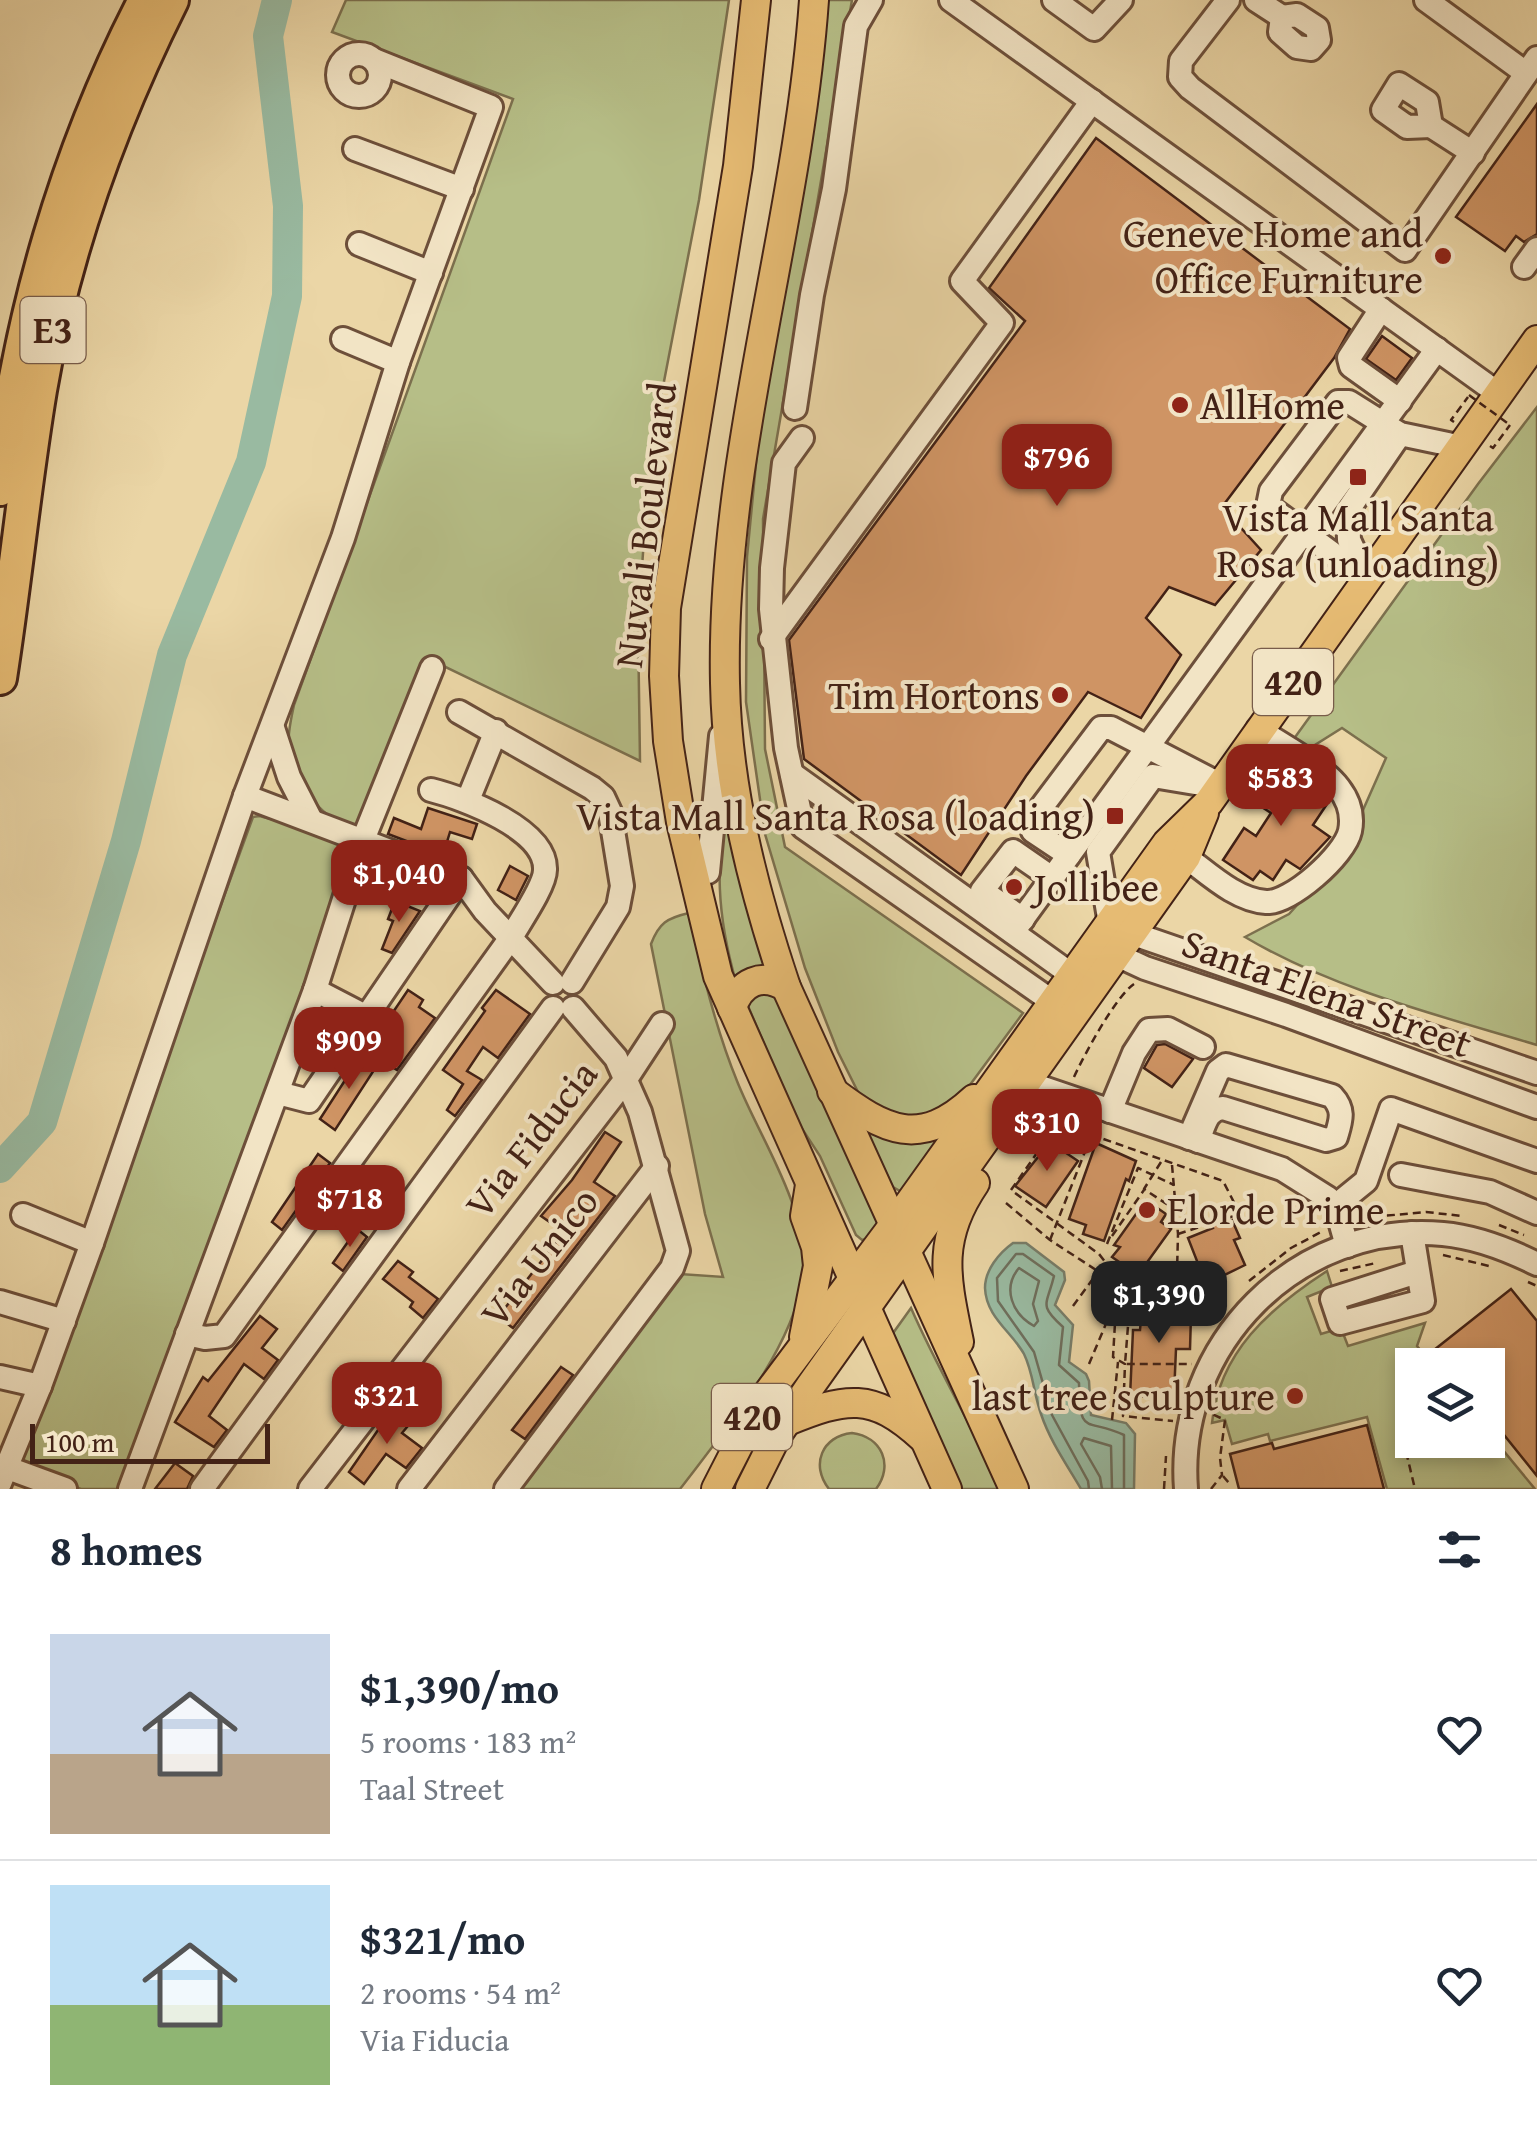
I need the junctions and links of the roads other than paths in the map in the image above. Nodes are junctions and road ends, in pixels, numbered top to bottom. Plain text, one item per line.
1 (145, 0) edge
2 (172, 0) edge
3 (756, 0) edge
4 (814, 0) edge
5 (872, 0) edge
6 (951, 0) edge
7 (1054, 0) edge
8 (1121, 0) edge
9 (1228, 0) edge
10 (1256, 0) edge
11 (1426, 0) edge
12 (1459, 9) edge
13 (1282, 17) dead end
14 (374, 60) dead end
15 (1532, 66) edge
16 (1092, 101) junction
17 (1431, 126) dead end
18 (355, 150) dead end
19 (1472, 152) junction
20 (462, 188) junction
21 (359, 244) dead end
22 (431, 273) junction
23 (1381, 309) junction
24 (343, 339) dead end
25 (1537, 340) edge
26 (1437, 349) junction
27 (398, 362) junction
28 (1500, 394) junction
29 (1400, 401) junction
30 (795, 408) dead end
31 (1391, 429) junction
32 (802, 438) dead end
33 (1462, 447) junction
34 (0, 489) edge
35 (1303, 533) junction
36 (1367, 579) junction
37 (771, 639) junction
38 (432, 668) dead end
39 (0, 678) edge
40 (725, 685) junction
41 (458, 712) dead end
42 (273, 728) junction
43 (1258, 730) junction
44 (496, 731) junction
45 (1148, 747) junction
46 (792, 774) junction
47 (431, 790) dead end
48 (1215, 794) junction
49 (245, 796) junction
50 (468, 800) junction
51 (311, 820) junction
52 (363, 840) junction
53 (1069, 855) junction
54 (1186, 858) junction
55 (708, 872) dead end
56 (462, 878) junction
57 (1052, 878) junction
58 (1018, 926) junction
59 (510, 939) junction
60 (1113, 943) junction
61 (1072, 975) junction
62 (562, 983) junction
63 (786, 987) junction
64 (315, 990) junction
65 (1053, 1002) junction
66 (563, 1008) junction
67 (732, 1008) junction
68 (367, 1016) junction
69 (662, 1024) dead end
70 (1203, 1047) dead end
71 (1010, 1063) junction
72 (1531, 1071) edge
73 (626, 1079) junction
74 (1043, 1088) junction
75 (832, 1091) junction
76 (278, 1093) junction
77 (1513, 1100) junction
78 (1537, 1108) edge
79 (1106, 1110) junction
80 (1014, 1128) junction
81 (1194, 1139) junction
82 (970, 1160) junction
83 (1537, 1160) edge
84 (657, 1166) junction
85 (1401, 1175) dead end
86 (811, 1183) junction
87 (1537, 1213) edge
88 (23, 1215) dead end
89 (1341, 1226) junction
90 (1412, 1233) junction
91 (899, 1239) junction
92 (92, 1243) junction
93 (1537, 1264) edge
94 (1418, 1272) dead end
95 (854, 1278) junction
96 (0, 1302) edge
97 (867, 1305) junction
98 (64, 1321) junction
99 (187, 1334) junction
100 (799, 1352) junction
101 (0, 1376) edge
102 (967, 1385) junction
103 (40, 1386) junction
104 (785, 1422) junction
105 (926, 1441) junction
106 (2, 1475) edge
107 (64, 1489) edge
108 (130, 1489) edge
109 (202, 1489) edge
110 (310, 1489) edge
111 (409, 1489) edge
112 (506, 1489) edge
113 (716, 1489) edge
114 (750, 1489) edge
115 (947, 1489) edge
116 (1014, 1489) edge
117 (1186, 1489) edge

1 - 34 highway, E3
2 - 39 highway, E3
3 - 67 main road, Nuvali Boulevard
4 - 40 main road
5 - 30 street
6 - 16 street
7 - 8 street
9 - 19 street
10 - 13 street
11 - 12 street
12 - 15 street
14 - 20 street
15 - 19 street
16 - 23 street
16 - 37 street
17 - 19 street
18 - 20 street
20 - 22 street
21 - 22 street
22 - 27 street
23 - 26 street
23 - 29 street
24 - 27 street
25 - 28 main road, 420
26 - 28 street
26 - 29 street
27 - 42 street
28 - 33 main road, 420
29 - 31 street
31 - 33 street
31 - 35 street
31 - 35 street
31 - 36 street
32 - 37 street
33 - 36 main road, 420
35 - 36 street
35 - 45 street
36 - 43 main road, 420
37 - 46 street
38 - 52 street
40 - 55 street
40 - 63 main road
41 - 44 street
42 - 49 street
42 - 51 street
43 - 48 main road, 420
43 - 54 street
44 - 50 street
44 - 62 street
45 - 48 street
45 - 53 street
45 - 53 street
46 - 58 street
46 - 65 street
47 - 50 street
48 - 54 main road, 420
48 - 60 main road, 420
48 - 60 street
49 - 51 street
49 - 92 street
50 - 59 street
51 - 52 street
52 - 56 street
52 - 64 street
53 - 57 street
54 - 60 main road, 420
56 - 59 street
56 - 68 street
57 - 58 street
57 - 58 street
58 - 61 street
59 - 62 street
59 - 99 street
60 - 61 main road, 420
60 - 72 street, Santa Elena Street
60 - 74 main road
60 - 77 street, Santa Elena Street
60 - 82 main road, 420
61 - 65 main road, 420
62 - 66 street
63 - 67 main road
63 - 75 main road
64 - 68 street
64 - 76 street
65 - 71 main road, 420
66 - 73 street
66 - 109 street
67 - 86 main road, Nuvali Boulevard
68 - 76 street
69 - 73 street, Via Fiducia
70 - 79 street
71 - 75 main road
71 - 91 main road, 420
72 - 77 street
73 - 84 street
73 - 110 street, Via Fiducia
74 - 79 street
74 - 80 main road
75 - 91 main road
76 - 99 street
77 - 78 street, Santa Elena Street
79 - 81 street
80 - 82 main road
80 - 102 main road
81 - 81 street
81 - 89 street
82 - 91 main road, 420
83 - 89 street
84 - 111 street, Via Unico
84 - 112 street
85 - 87 street
86 - 95 main road, Nuvali Boulevard
86 - 100 main road
88 - 92 street
89 - 90 street
89 - 117 street
90 - 93 street
90 - 94 street
91 - 95 main road, 420
91 - 97 main road, 420
91 - 102 main road
92 - 98 street
95 - 97 main road, Nuvali Boulevard
95 - 100 main road, 420
96 - 98 street
97 - 104 main road, 420
97 - 105 main road, Nuvali Boulevard
98 - 103 street
99 - 108 street
100 - 113 main road, 420
101 - 103 street
102 - 116 main road
103 - 106 street
104 - 105 main road
104 - 114 main road, 420
105 - 115 main road, Nuvali Boulevard
106 - 107 street

